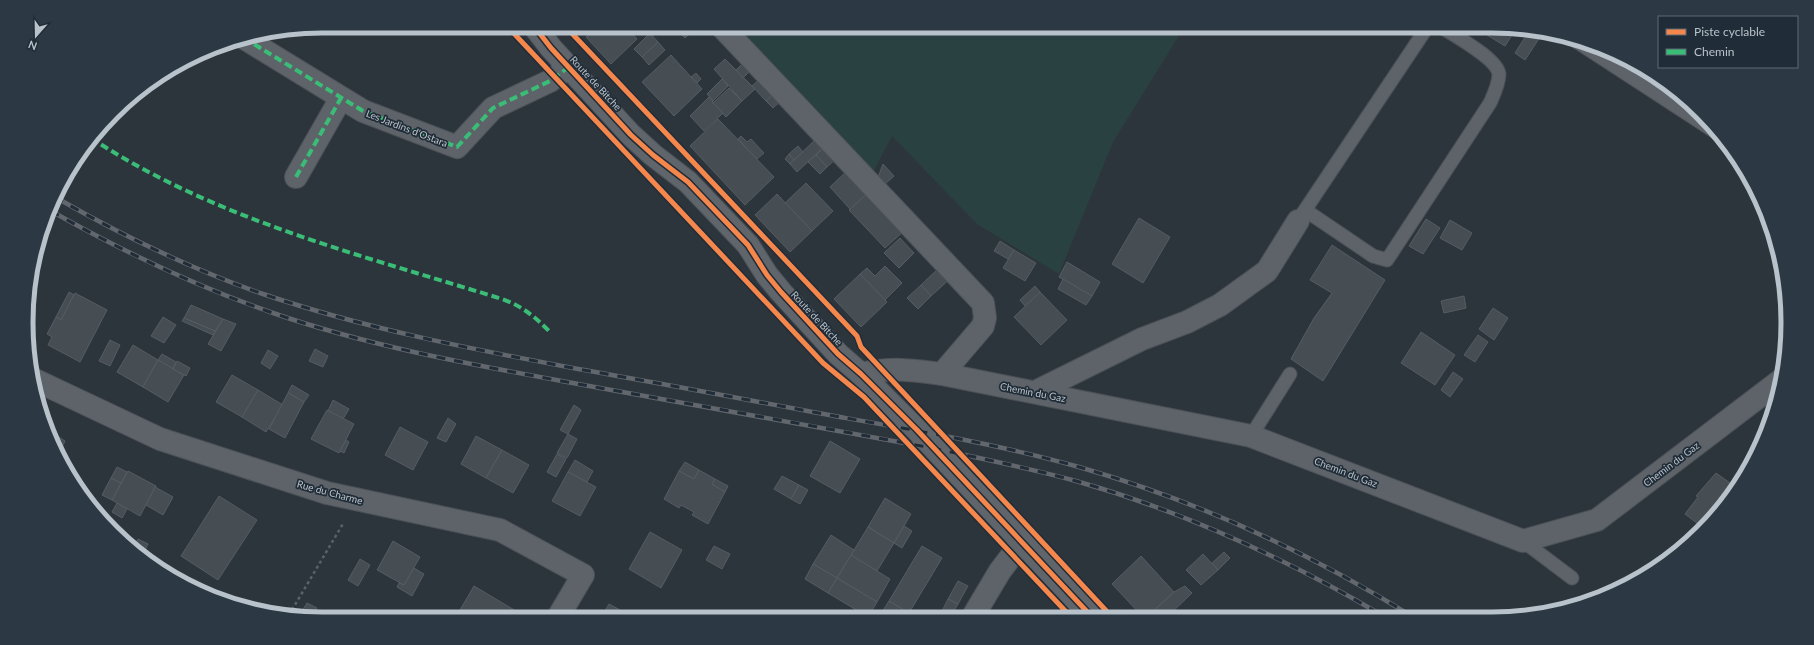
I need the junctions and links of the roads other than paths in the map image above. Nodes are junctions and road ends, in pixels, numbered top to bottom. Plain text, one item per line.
1 (540, 33) edge
2 (728, 33) edge
3 (1423, 33) edge
4 (1451, 33) edge
5 (251, 42) edge
6 (1589, 50) edge
7 (569, 67) junction
8 (341, 98) junction
9 (1699, 121) edge
10 (296, 177) dead end
11 (1301, 215) junction
12 (861, 374) junction
13 (942, 374) junction
14 (1290, 374) dead end
15 (40, 382) edge
16 (1774, 386) edge
17 (1034, 392) junction
18 (1251, 436) junction
19 (1523, 541) junction
20 (1022, 542) junction
21 (1572, 578) dead end
22 (561, 612) edge
23 (976, 612) edge
24 (1087, 612) edge

1 - 7 main road, Route de Bitche
2 - 13 street
3 - 11 lane
4 - 11 lane
5 - 8 street, Les Jardins d'Ostara
6 - 9 lane
7 - 8 street, Les Jardins d'Ostara
7 - 12 main road, Route de Bitche
8 - 10 street
11 - 17 street
12 - 13 street, Chemin du Gaz
12 - 20 main road, Route de Bitche
13 - 17 street, Chemin du Gaz
14 - 18 lane
15 - 22 street, Rue du Charme
16 - 19 street, Chemin du Gaz
17 - 18 street, Chemin du Gaz
18 - 19 street, Chemin du Gaz
19 - 21 lane
20 - 23 street
20 - 24 main road, Route de Bitche

